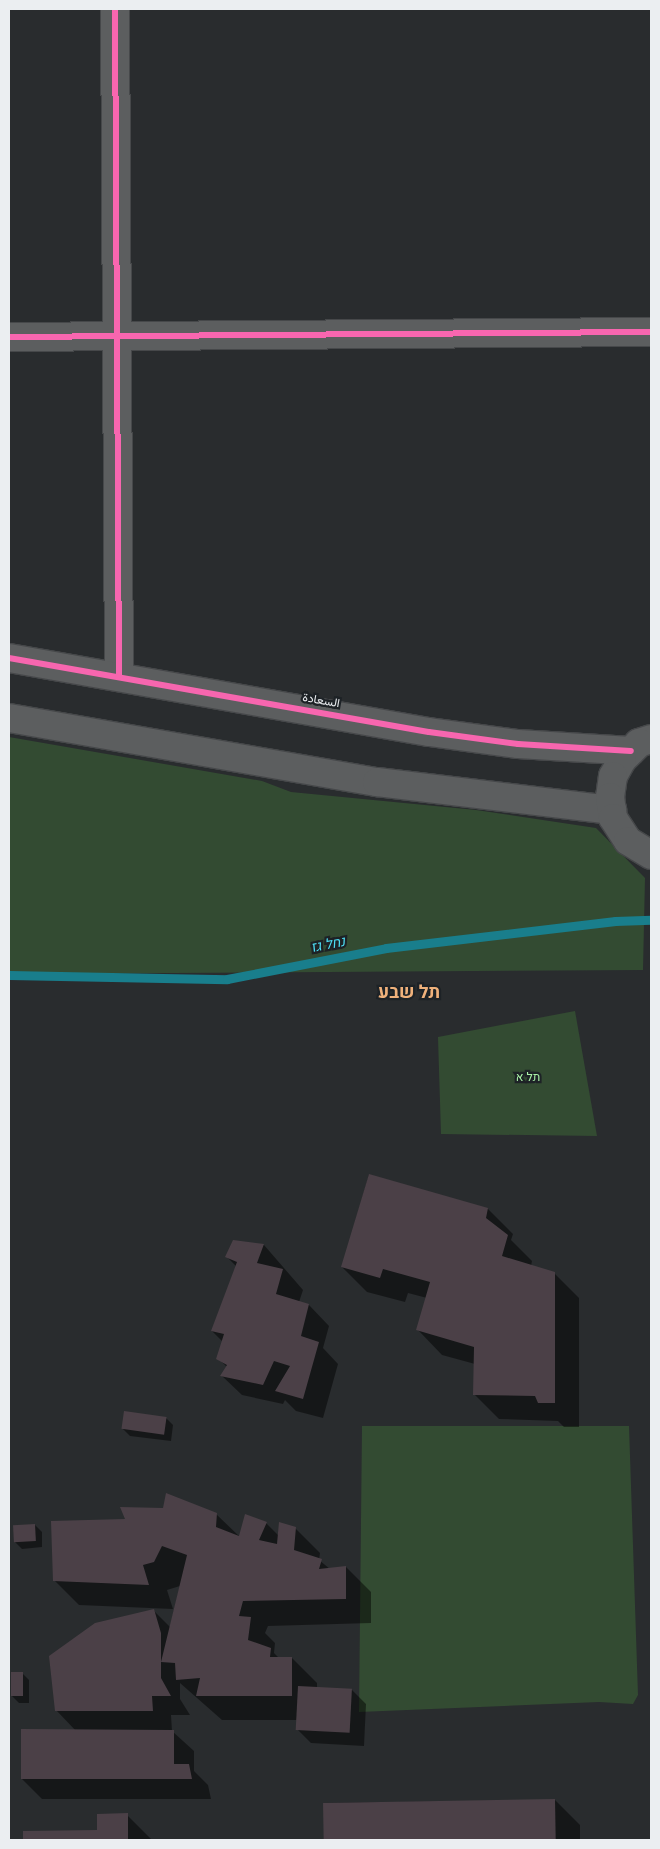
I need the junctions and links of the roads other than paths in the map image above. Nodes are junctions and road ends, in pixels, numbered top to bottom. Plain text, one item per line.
1 (115, 9) edge
2 (651, 332) edge
3 (117, 335) junction
4 (9, 338) edge
5 (9, 658) edge
6 (119, 675) junction
7 (9, 718) edge
8 (641, 745) edge
9 (612, 810) junction
10 (651, 855) edge

1 - 3 street
2 - 3 street
3 - 4 street
3 - 6 street
5 - 6 street, السعادة
6 - 8 street, السعادة
7 - 9 street
8 - 9 street
9 - 10 street

